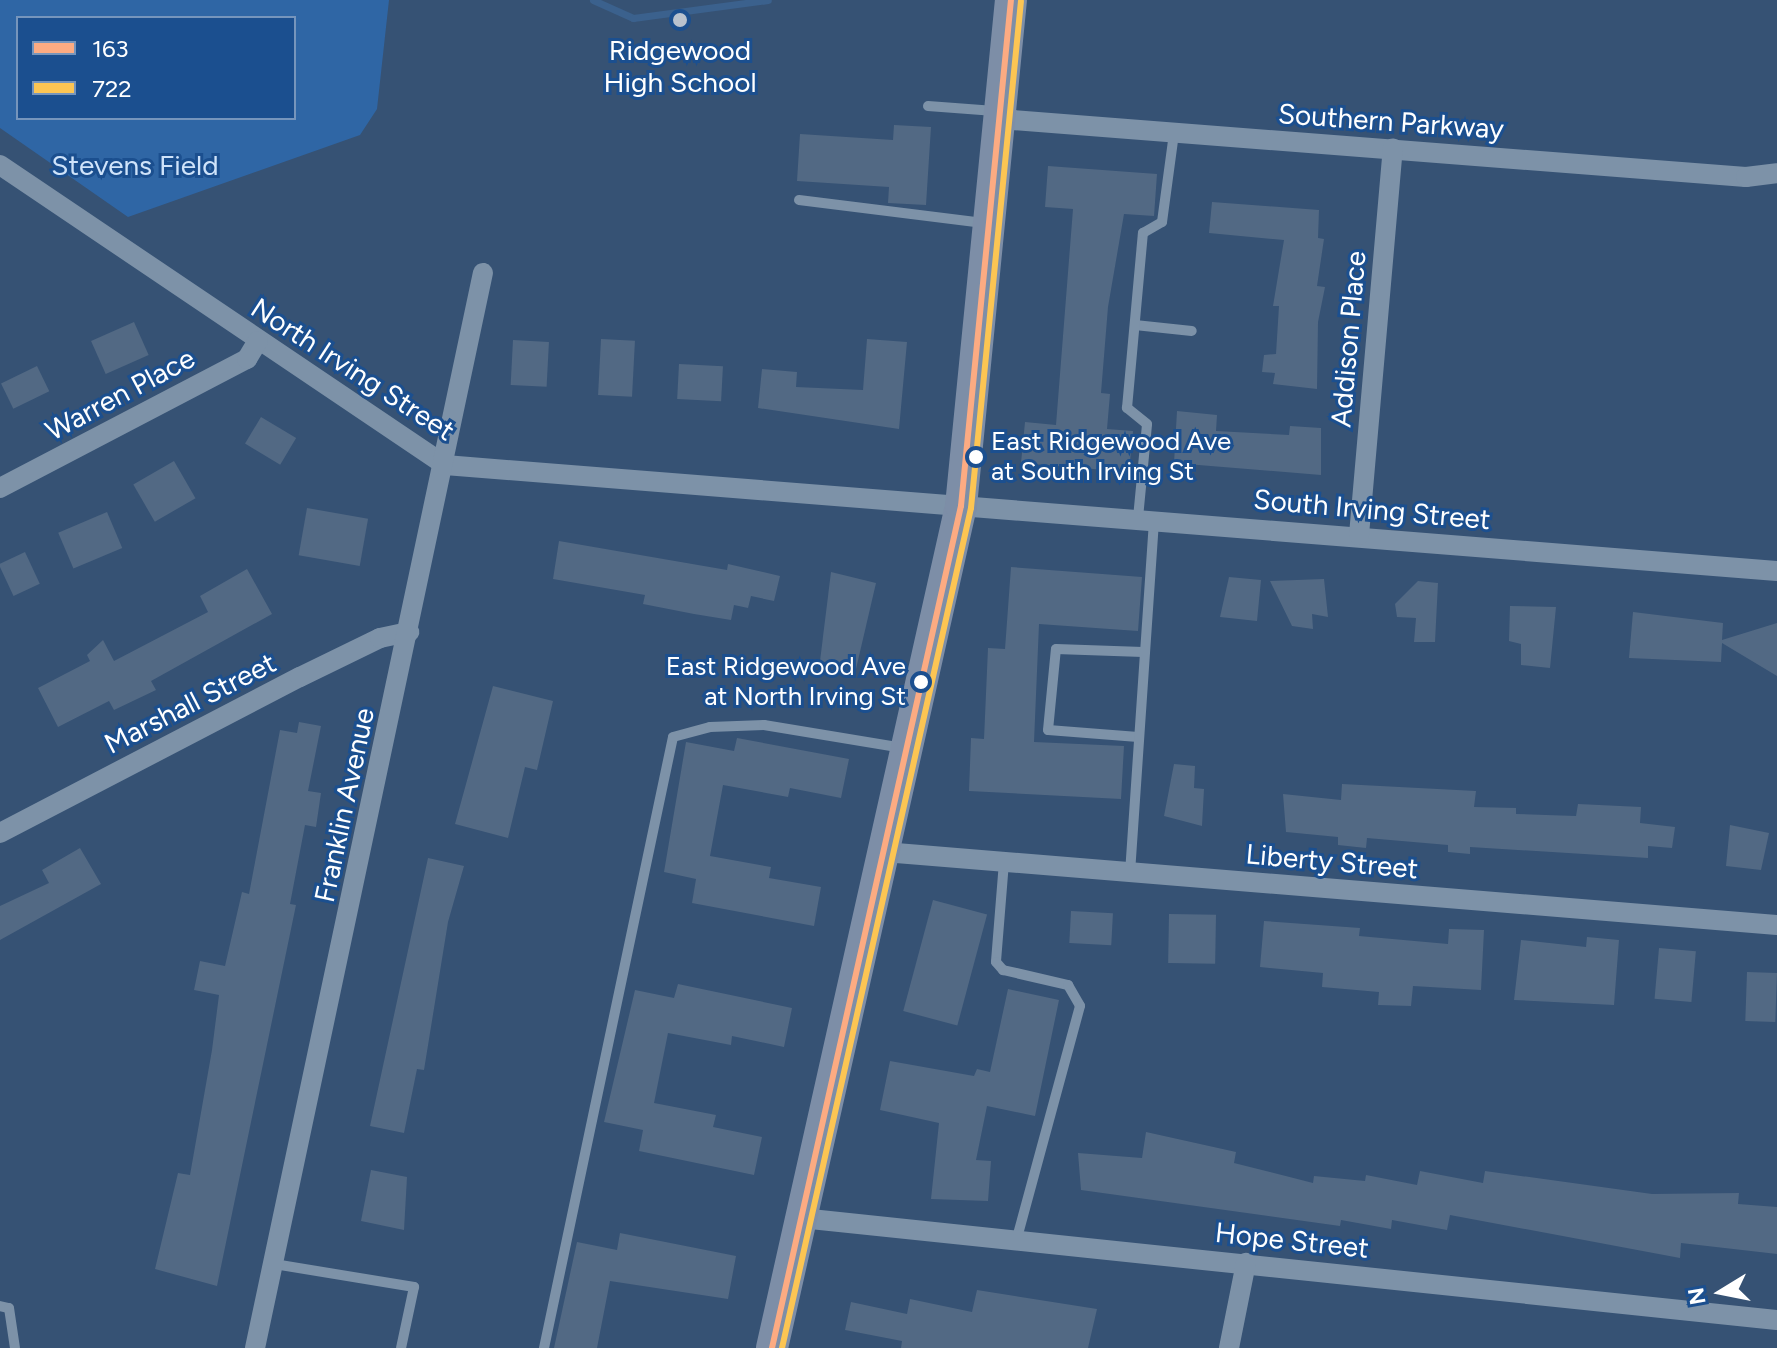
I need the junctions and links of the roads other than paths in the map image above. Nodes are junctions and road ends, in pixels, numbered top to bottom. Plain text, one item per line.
1 (1011, 0) edge
2 (928, 106) dead end
3 (1000, 115) junction
4 (1174, 133) junction
5 (1393, 148) junction
6 (0, 165) edge
7 (1777, 173) edge
8 (799, 200) dead end
9 (990, 223) junction
10 (483, 273) dead end
11 (1135, 325) junction
12 (1192, 331) dead end
13 (258, 341) junction
14 (445, 465) junction
15 (0, 488) edge
16 (961, 506) junction
17 (1146, 518) junction
18 (1359, 535) junction
19 (1777, 571) edge
20 (409, 632) junction
21 (1143, 652) junction
22 (1138, 737) junction
23 (906, 748) junction
24 (0, 833) edge
25 (884, 852) junction
26 (1004, 862) junction
27 (1130, 873) junction
28 (1777, 925) edge
29 (801, 1218) junction
30 (1016, 1242) junction
31 (1246, 1263) junction
32 (274, 1264) junction
33 (0, 1306) edge
34 (1777, 1320) edge
35 (15, 1348) edge
36 (255, 1348) edge
37 (401, 1348) edge
38 (544, 1348) edge
39 (772, 1348) edge
40 (1229, 1348) edge

1 - 3 main road
2 - 3 lane
3 - 4 street, Southern Parkway
3 - 9 main road
4 - 5 street, Southern Parkway
4 - 11 lane
5 - 7 street, Southern Parkway
5 - 18 street, Addison Place
6 - 13 street, North Irving Street
8 - 9 lane
9 - 16 main road
10 - 14 street, Franklin Avenue
11 - 12 lane
11 - 17 lane
13 - 14 street, North Irving Street
13 - 15 street, Warren Place
14 - 16 street, North Irving Street
14 - 20 street, Franklin Avenue
16 - 17 street, South Irving Street
16 - 23 main road
17 - 18 street, South Irving Street
17 - 21 lane
18 - 19 street, South Irving Street
20 - 24 street, Marshall Street
20 - 32 street, Franklin Avenue
21 - 22 lane
21 - 22 lane
22 - 27 lane
23 - 25 main road
23 - 38 lane
25 - 26 street, Liberty Street
25 - 29 main road
26 - 27 street, Liberty Street
26 - 30 lane
27 - 28 street, Liberty Street
29 - 30 street, Hope Street
29 - 39 main road
30 - 31 street, Hope Street
31 - 34 street, Hope Street
31 - 40 street
32 - 36 street, Franklin Avenue
32 - 37 lane
33 - 35 lane

